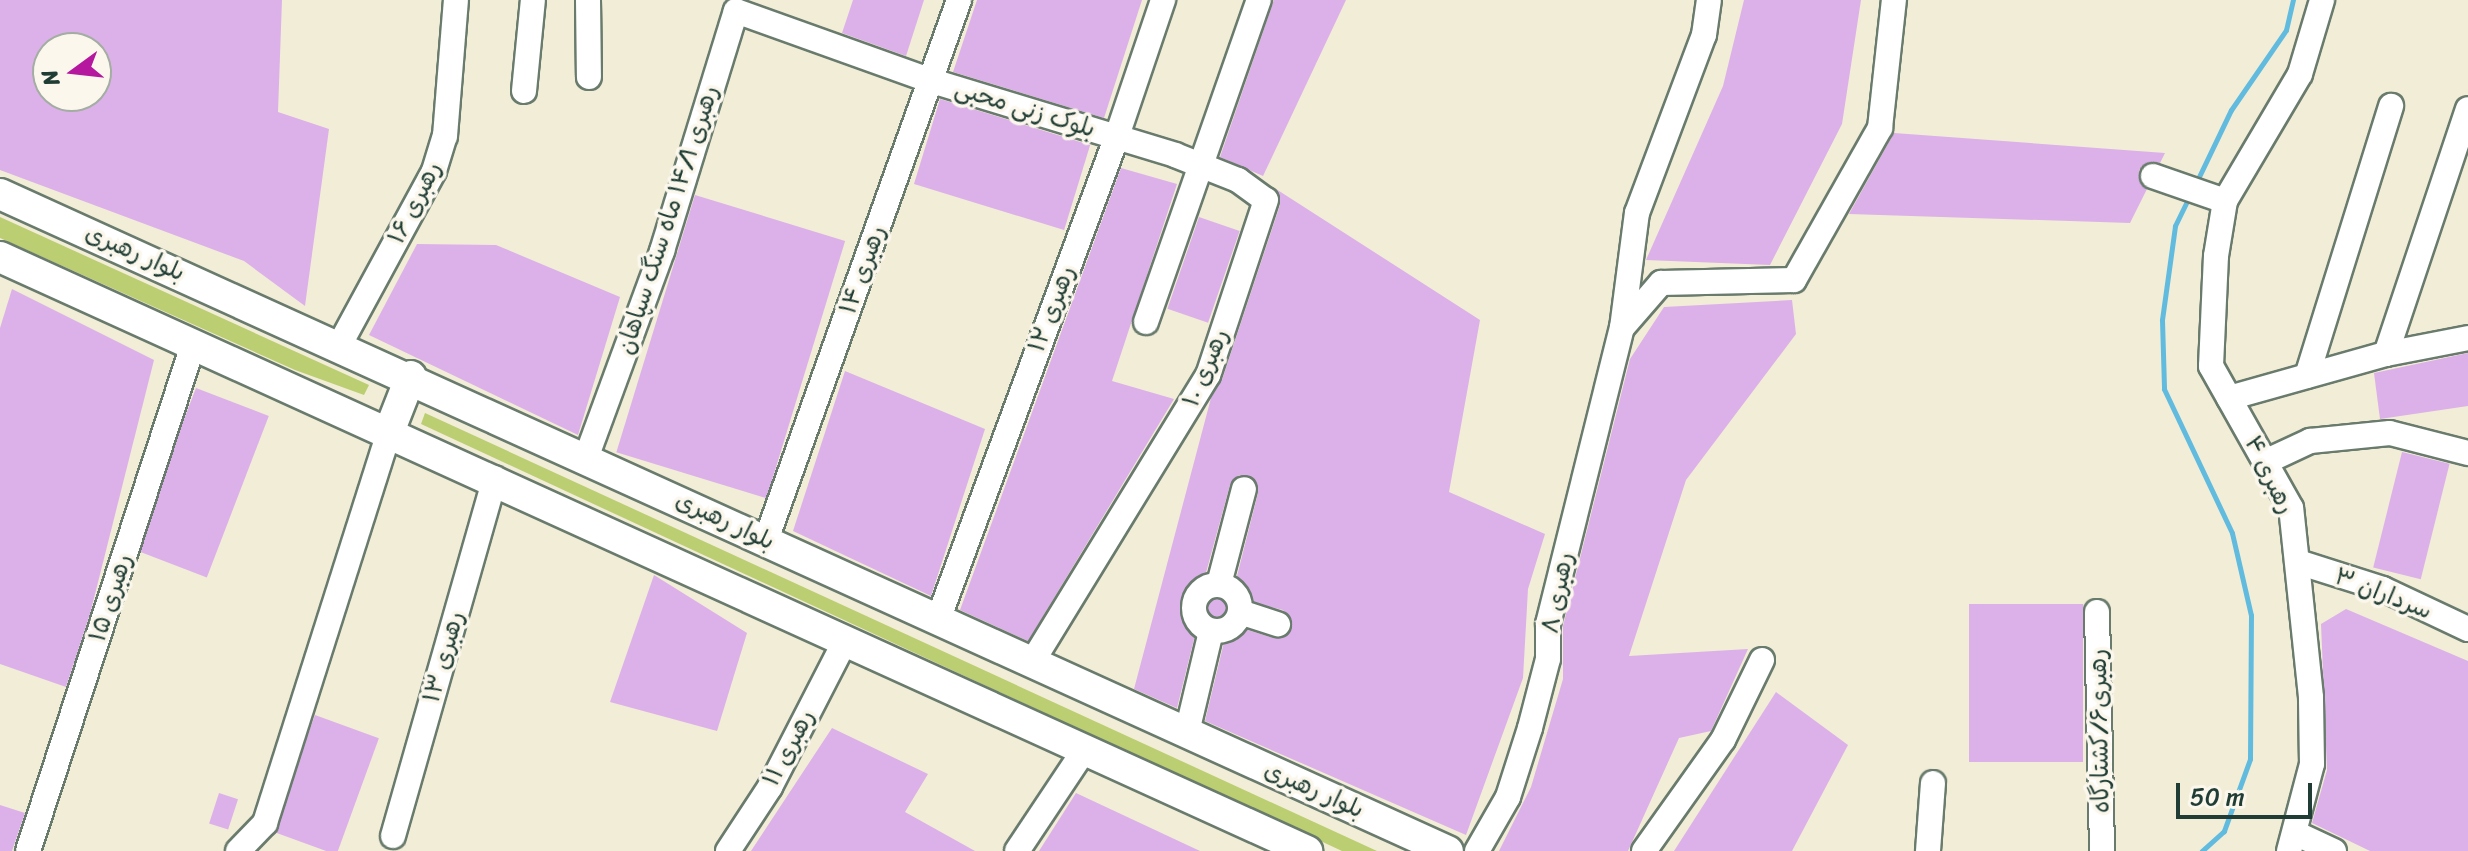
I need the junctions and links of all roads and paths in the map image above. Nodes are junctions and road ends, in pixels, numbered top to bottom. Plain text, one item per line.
1 (456, 0) edge
2 (533, 0) edge
3 (588, 0) edge
4 (959, 0) edge
5 (1163, 0) edge
6 (1259, 0) edge
7 (1709, 0) edge
8 (1894, 0) edge
9 (2322, 0) edge
10 (770, 11) edge
11 (589, 77) dead end
12 (932, 81) junction
13 (524, 91) dead end
14 (2391, 106) dead end
15 (2468, 109) edge
16 (1117, 136) junction
17 (1202, 166) junction
18 (2163, 178) dead end
19 (0, 194) edge
20 (2215, 197) junction
21 (1, 261) edge
22 (1146, 322) dead end
23 (1622, 328) junction
24 (2468, 338) edge
25 (193, 345) junction
26 (339, 346) junction
27 (2386, 354) junction
28 (411, 376) junction
29 (2307, 376) junction
30 (2229, 398) junction
31 (389, 432) junction
32 (2468, 453) edge
33 (586, 458) junction
34 (2265, 462) junction
35 (495, 478) junction
36 (1244, 489) dead end
37 (766, 540) junction
38 (2298, 562) junction
39 (1219, 584) junction
40 (1240, 612) junction
41 (2097, 612) dead end
42 (939, 617) junction
43 (1278, 624) dead end
44 (2468, 629) edge
45 (1211, 631) junction
46 (844, 643) junction
47 (1762, 660) dead end
48 (1033, 661) junction
49 (1187, 732) junction
50 (1085, 749) junction
51 (1933, 783) dead end
52 (393, 836) dead end
53 (2292, 842) edge
54 (28, 851) edge
55 (238, 851) edge
56 (728, 851) edge
57 (1017, 851) edge
58 (1307, 851) edge
59 (1448, 851) edge
60 (1477, 851) edge
61 (1644, 851) edge
62 (1928, 851) edge
63 (2102, 851) edge
64 (2334, 851) edge

1 - 26 street, رهبری ۱۶
2 - 13 street
3 - 11 street
4 - 12 street, رهبری ۱۴
5 - 16 street, رهبری ۱۲
6 - 17 street
7 - 23 street, رهبری ۸
8 - 23 street
9 - 20 street
10 - 12 street, رهبری ۱۴/۱ ماه سنگ سپاهان
10 - 33 street, رهبری ۱۴/۱ ماه سنگ سپاهان
12 - 16 street, بلوک زنی محبی
12 - 37 street, رهبری ۱۴
14 - 29 street
15 - 27 street
16 - 17 street, رهبری ۱۰
16 - 42 street, رهبری ۱۲
17 - 22 street
17 - 48 street, رهبری ۱۰
18 - 20 street
19 - 26 main road, بلوار رهبری
20 - 30 street, رهبری ۴
21 - 25 main road
23 - 60 street, رهبری ۸
24 - 27 street
25 - 31 main road
25 - 54 street, رهبری ۱۵
26 - 28 main road, بلوار رهبری
27 - 29 street
28 - 31 main road
28 - 33 main road, بلوار رهبری
29 - 30 street
30 - 34 street, رهبری ۴
31 - 35 main road
31 - 55 street
32 - 34 street
33 - 37 main road, بلوار رهبری
34 - 38 street, رهبری ۴
35 - 46 main road
35 - 52 street, رهبری ۱۳
36 - 39 street
37 - 42 main road, بلوار رهبری
38 - 44 street, سرداران ۳
38 - 53 street, رهبری ۴
39 - 40 street
39 - 45 street
40 - 43 street
40 - 45 street
41 - 63 street, رهبری۶/کشتارگاه
42 - 48 main road, بلوار رهبری
45 - 49 street
46 - 50 main road
46 - 56 street, رهبری ۱۱
47 - 61 street
48 - 49 main road, بلوار رهبری
49 - 59 main road, بلوار رهبری
50 - 57 street
50 - 58 main road
51 - 62 street
53 - 64 street

